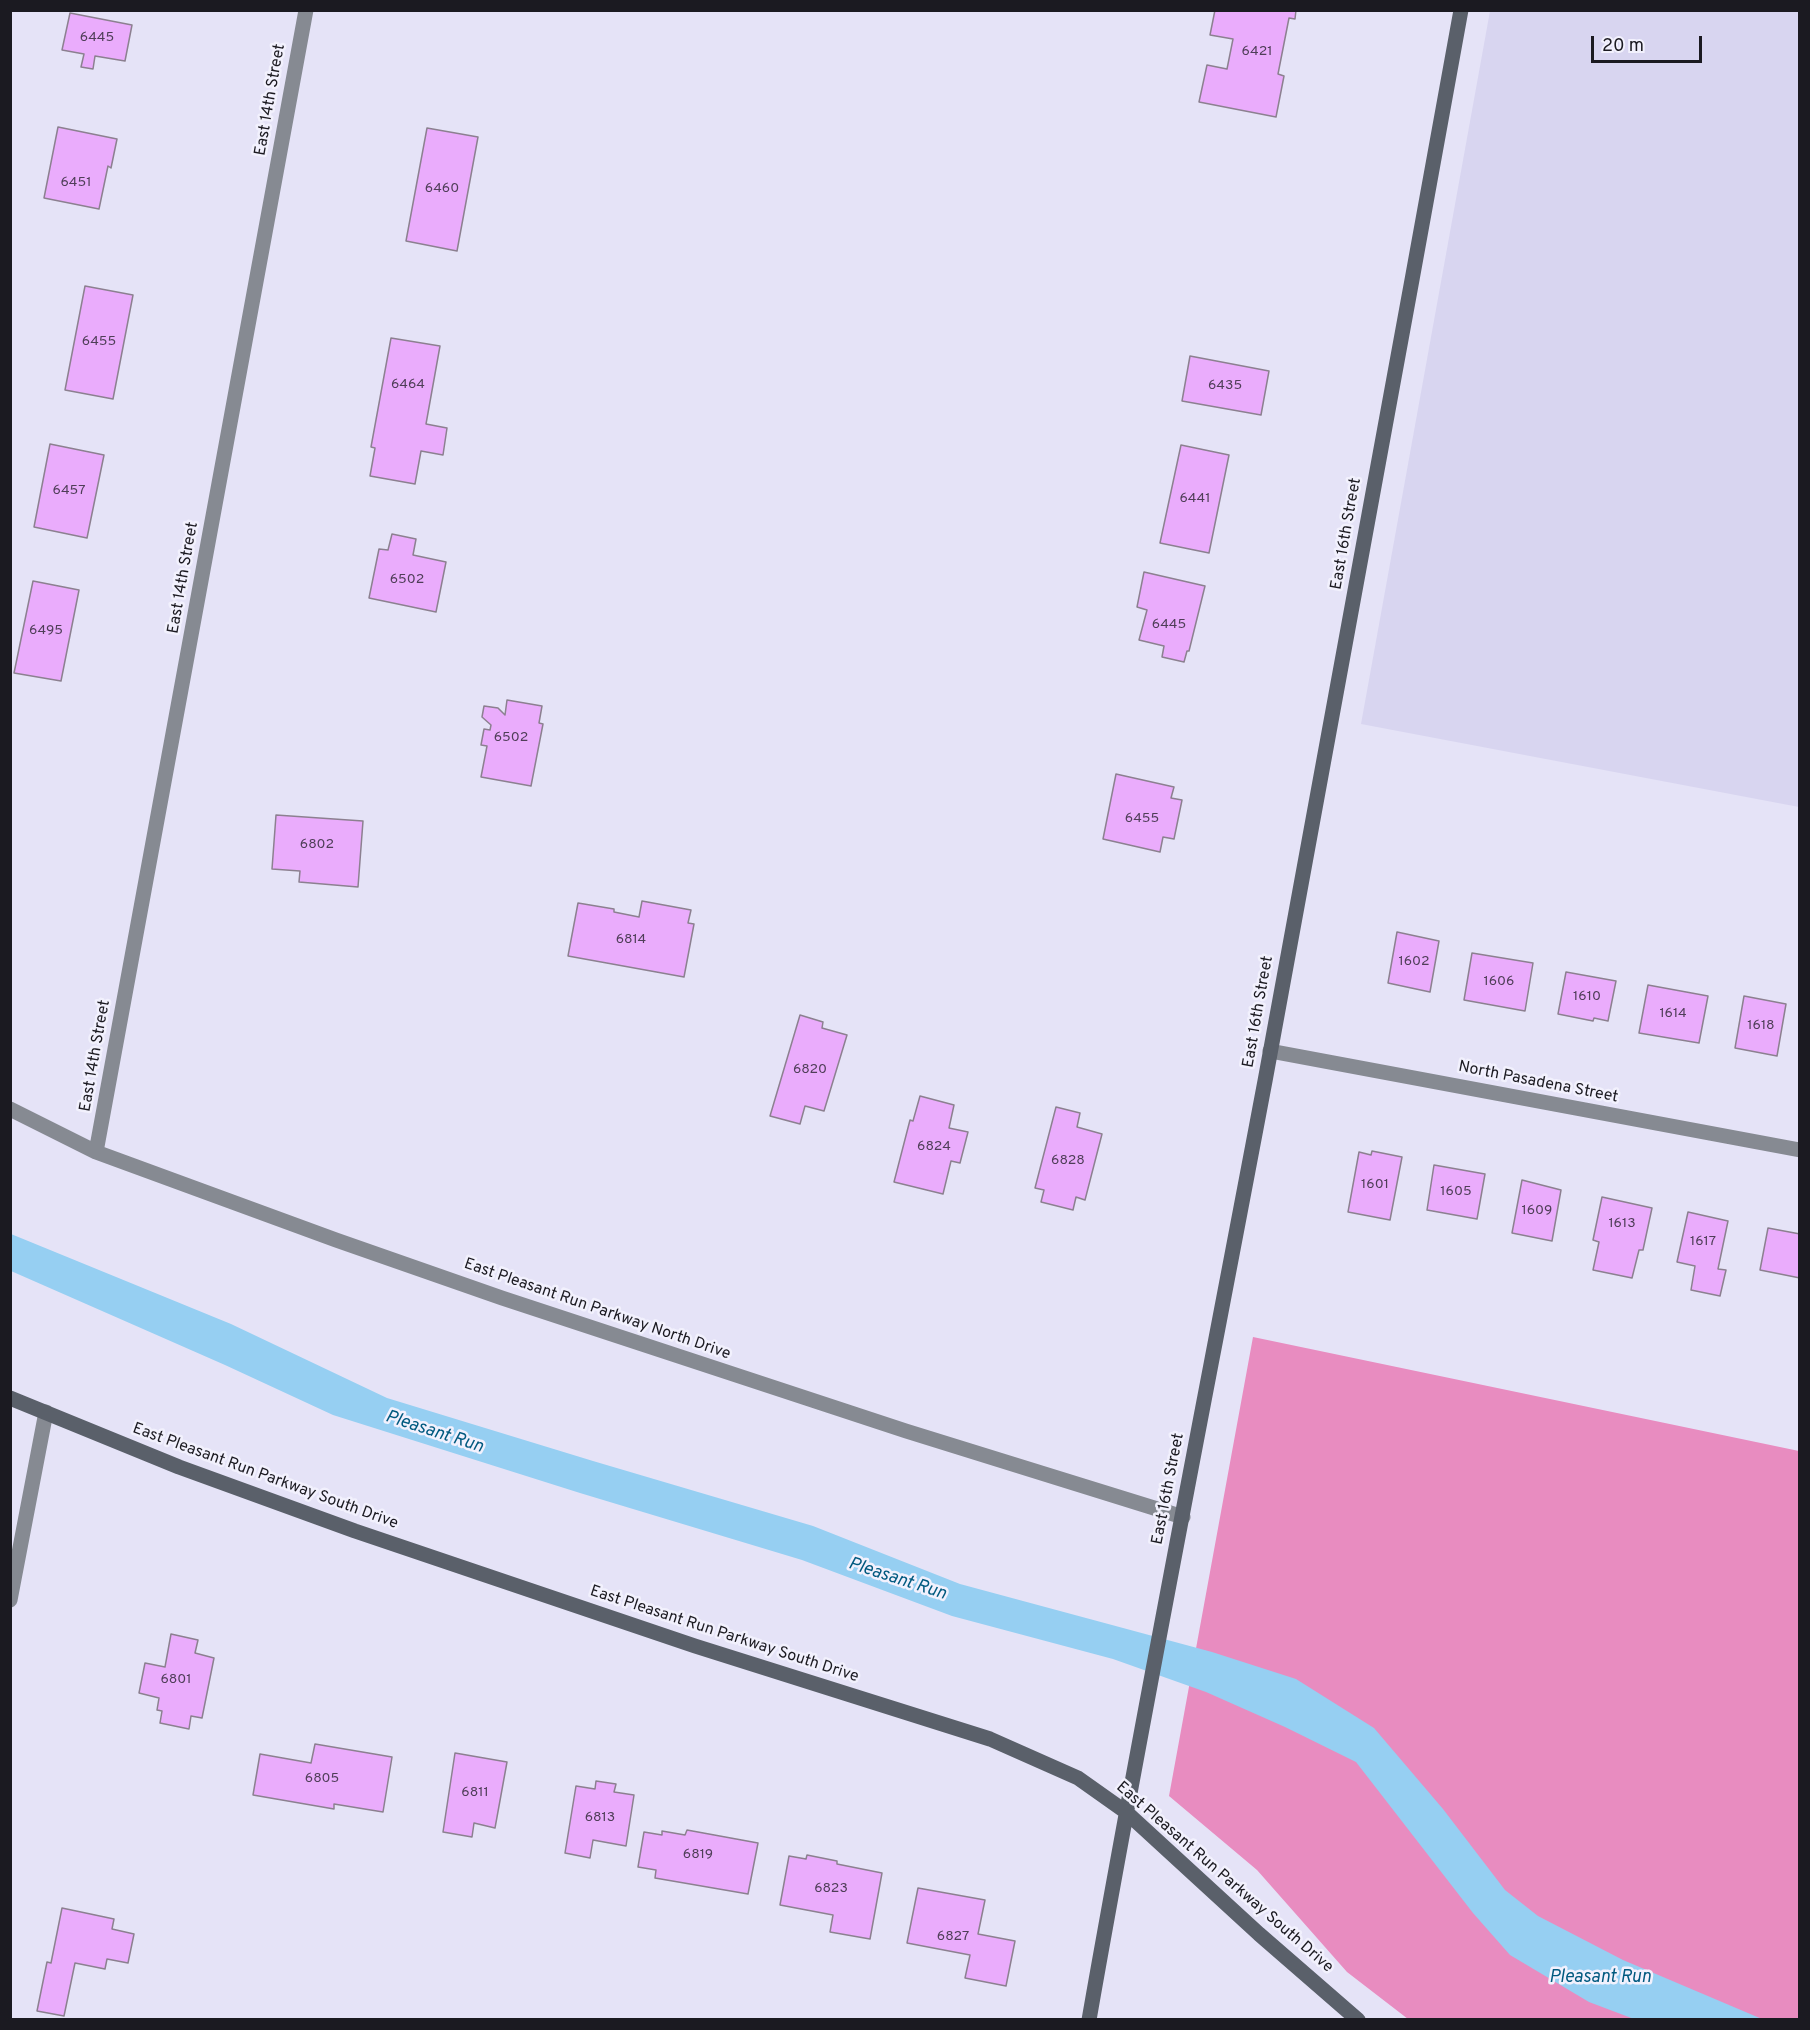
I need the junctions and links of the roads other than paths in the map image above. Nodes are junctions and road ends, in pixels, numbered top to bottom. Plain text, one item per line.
1 (306, 10) edge
2 (1461, 10) edge
3 (1270, 1051) junction
4 (10, 1109) edge
5 (1800, 1150) edge
6 (96, 1152) junction
7 (10, 1398) edge
8 (46, 1412) junction
9 (1183, 1517) junction
10 (10, 1600) edge
11 (1126, 1812) junction
12 (1089, 2019) edge
13 (1359, 2019) edge

1 - 6 street, East 14th Street
2 - 3 street, East 16th Street
3 - 5 street, North Pasadena Street
3 - 9 street, East 16th Street
4 - 6 street, East Pleasant Run Parkway North Drive
6 - 9 street, East Pleasant Run Parkway North Drive
7 - 8 street, East Pleasant Run Parkway South Drive
8 - 10 street
8 - 11 street, East Pleasant Run Parkway South Drive
9 - 11 street, East 16th Street
11 - 12 street, East 16th Street
11 - 13 street, East Pleasant Run Parkway South Drive

